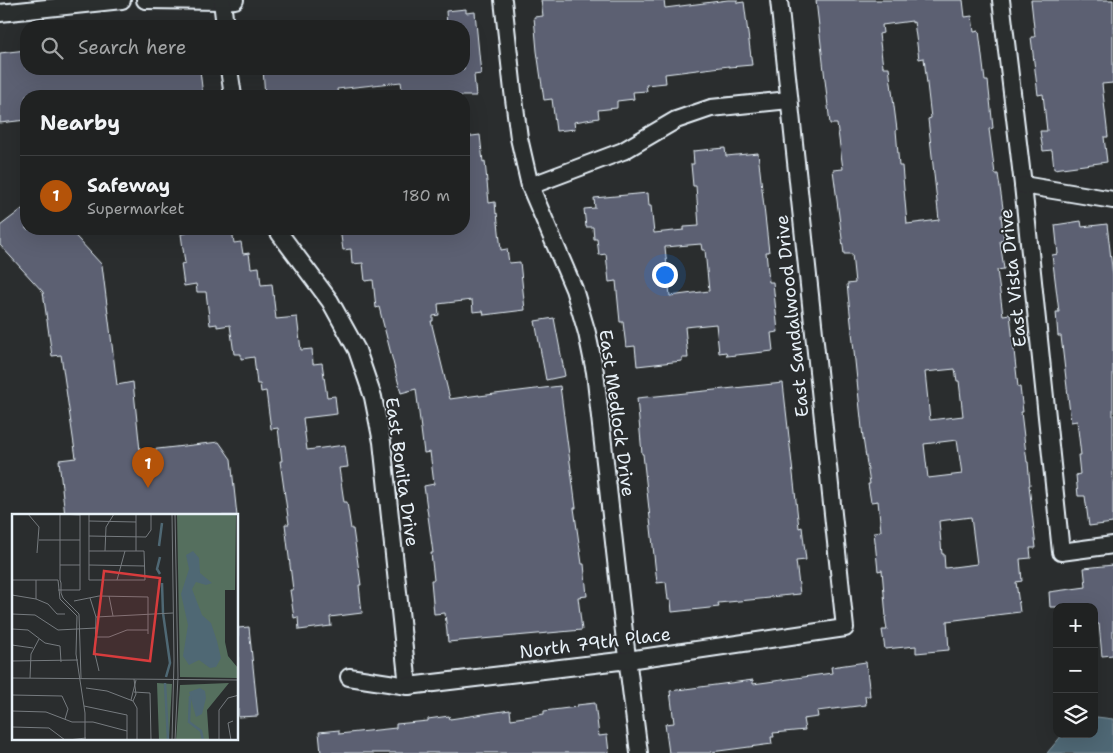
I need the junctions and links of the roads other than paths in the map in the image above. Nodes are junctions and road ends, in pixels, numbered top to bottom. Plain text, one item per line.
1 (122, 0) edge
2 (145, 0) edge
3 (503, 0) edge
4 (779, 0) edge
5 (1000, 0) edge
6 (228, 1) edge
7 (0, 13) edge
8 (226, 20) edge
9 (230, 75) edge
10 (231, 90) edge
11 (789, 100) junction
12 (1023, 185) junction
13 (530, 186) junction
14 (1113, 200) edge
15 (281, 235) edge
16 (1113, 545) edge
17 (846, 628) joint
18 (628, 660) junction
19 (349, 677) dead end
20 (408, 686) junction
21 (639, 753) edge

1 - 7 street
2 - 6 street
3 - 13 street, East Medlock Drive
4 - 11 street, East Sandalwood Drive
5 - 12 street, East Vista Drive
6 - 8 street
9 - 10 street
11 - 13 street
11 - 17 street, East Sandalwood Drive
12 - 14 street
12 - 16 street, East Vista Drive
13 - 18 street, East Medlock Drive
15 - 20 street, East Bonita Drive
17 - 18 street, North 79th Place
18 - 20 street, North 79th Place
18 - 21 street, East Medlock Drive
19 - 20 street, North 79th Place

